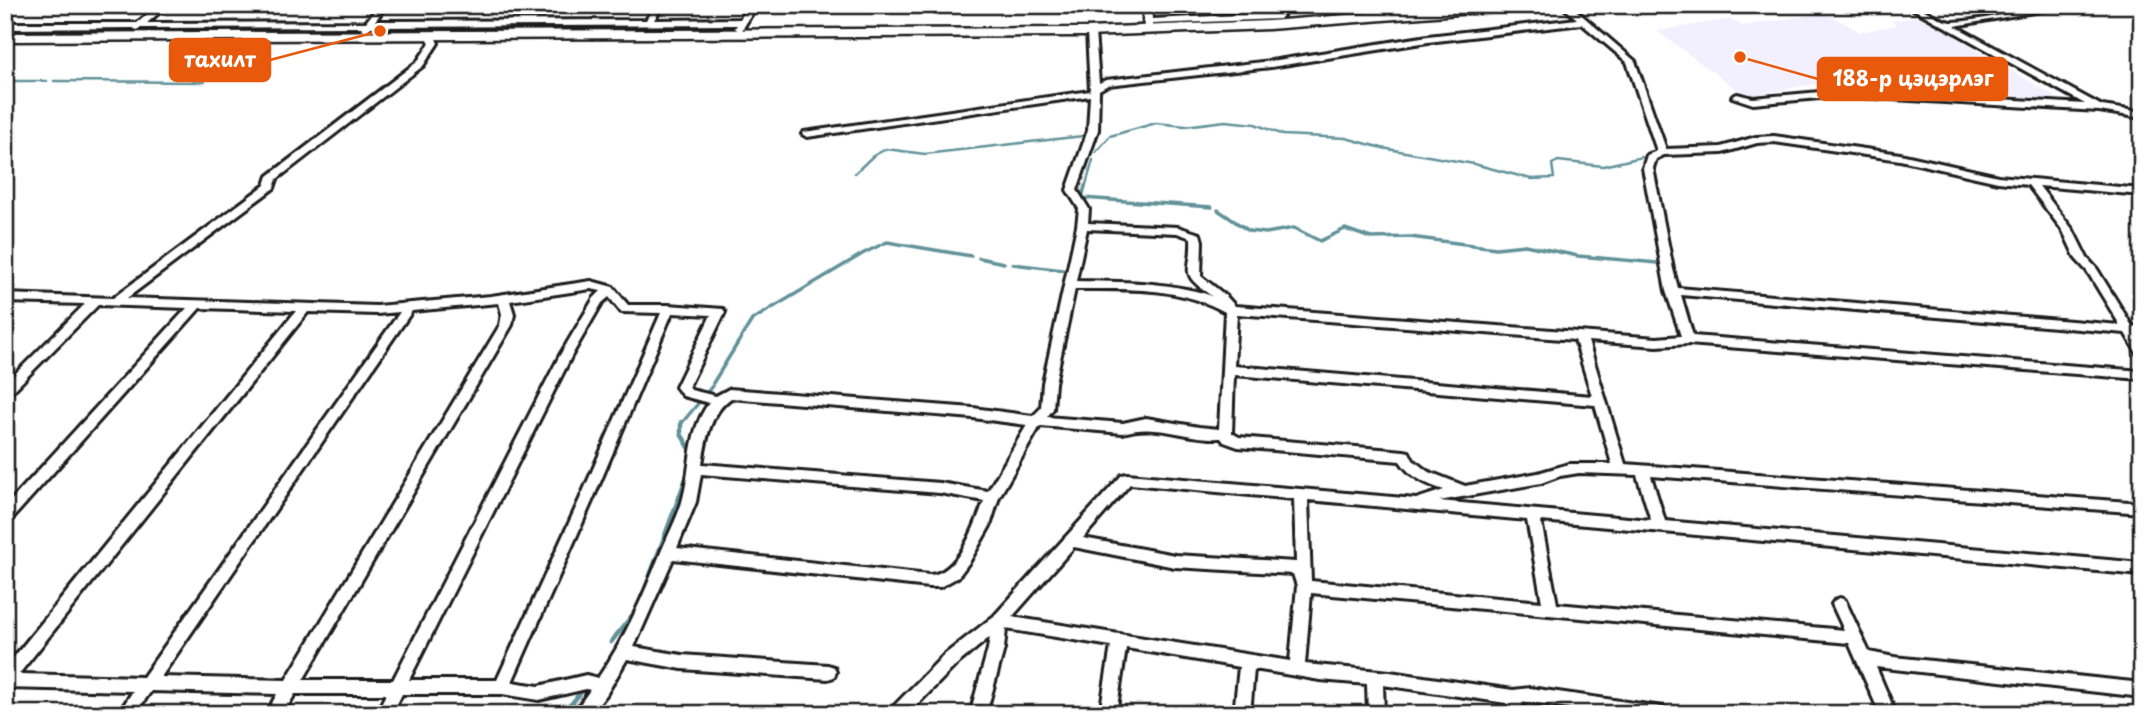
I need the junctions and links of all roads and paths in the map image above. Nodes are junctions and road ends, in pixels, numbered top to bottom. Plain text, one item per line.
1 (164, 5) edge
2 (383, 5) edge
3 (659, 5) edge
4 (752, 5) edge
5 (1147, 5) edge
6 (1277, 5) edge
7 (1471, 5) edge
8 (1523, 5) edge
9 (1565, 5) edge
10 (1910, 5) edge
11 (2068, 5) edge
12 (1496, 7) edge
13 (1400, 16) junction
14 (1280, 20) junction
15 (1585, 21) junction
16 (649, 22) junction
17 (743, 22) junction
18 (1947, 25) junction
19 (5, 26) edge
20 (33, 26) junction
21 (1148, 26) junction
22 (137, 27) junction
23 (365, 31) junction
24 (1091, 32) junction
25 (734, 34) junction
26 (430, 35) junction
27 (10, 37) edge
28 (1095, 90) junction
29 (1737, 97) dead end
30 (2099, 108) junction
31 (2142, 115) edge
32 (807, 134) dead end
33 (1662, 152) junction
34 (2032, 183) junction
35 (2142, 192) edge
36 (1082, 226) junction
37 (1071, 285) junction
38 (609, 290) junction
39 (1672, 291) junction
40 (5, 298) edge
41 (503, 298) junction
42 (96, 300) junction
43 (117, 300) junction
44 (197, 304) junction
45 (410, 307) junction
46 (304, 309) junction
47 (668, 309) junction
48 (1231, 310) junction
49 (2136, 330) edge
50 (1580, 335) junction
51 (1688, 340) junction
52 (2142, 352) edge
53 (1227, 370) junction
54 (2142, 375) edge
55 (5, 392) edge
56 (718, 401) junction
57 (1600, 401) junction
58 (1036, 421) junction
59 (1224, 433) junction
60 (695, 468) junction
61 (1620, 468) junction
62 (1642, 470) junction
63 (1466, 491) junction
64 (1301, 496) junction
65 (992, 497) junction
66 (1417, 504) junction
67 (2142, 508) edge
68 (1533, 516) junction
69 (5, 517) edge
70 (1660, 526) junction
71 (1070, 541) junction
72 (668, 553) junction
73 (2142, 569) edge
74 (1304, 586) junction
75 (1840, 604) dead end
76 (1551, 609) junction
77 (999, 621) junction
78 (1853, 637) junction
79 (1119, 640) junction
80 (625, 652) junction
81 (1861, 658) junction
82 (1247, 661) junction
83 (1297, 669) junction
84 (828, 672) dead end
85 (1376, 679) junction
86 (5, 681) edge
87 (146, 685) junction
88 (290, 687) junction
89 (502, 687) junction
90 (398, 688) junction
91 (600, 690) junction
92 (2142, 690) edge
93 (1513, 697) junction
94 (1639, 711) edge
95 (126, 714) edge
96 (274, 714) edge
97 (384, 714) edge
98 (581, 714) edge
99 (897, 714) edge
100 (978, 714) edge
101 (1108, 714) edge
102 (1242, 714) edge
103 (1376, 714) edge
104 (1516, 714) edge
105 (1662, 714) edge
106 (1888, 714) edge

1 - 22 street
2 - 23 street
3 - 16 street
4 - 17 street
5 - 21 street
6 - 14 street
7 - 13 street
8 - 12 main road
9 - 15 street
10 - 18 street
11 - 18 street
12 - 13 main road
13 - 14 main road
14 - 21 main road
15 - 28 street
15 - 33 street
16 - 17 street
16 - 23 street
17 - 25 street
18 - 30 street
19 - 20 street
20 - 22 street
20 - 27 street
21 - 24 main road
22 - 23 street
23 - 26 main road
23 - 27 main road
24 - 25 main road
24 - 28 street
25 - 26 main road
26 - 43 street
28 - 32 street
28 - 36 street
29 - 30 street
30 - 31 street
33 - 34 street
33 - 39 street
34 - 35 street
34 - 49 street
36 - 37 street
36 - 48 street
37 - 48 street
37 - 58 street
38 - 41 street
38 - 47 street
38 - 90 street
39 - 49 street
39 - 51 street
40 - 42 street
41 - 45 street
41 - 88 street
42 - 43 street
42 - 55 street
43 - 44 street
44 - 46 street
44 - 69 street
45 - 46 street
45 - 87 street
46 - 86 street
47 - 56 street
47 - 89 street
48 - 50 street
48 - 53 street
49 - 52 street
50 - 51 street
50 - 57 street
51 - 54 street
53 - 57 street
53 - 59 street
56 - 58 street
56 - 60 street
57 - 61 street
58 - 59 street
58 - 65 street
59 - 63 street
60 - 65 street
60 - 72 street
61 - 62 street
61 - 63 street
62 - 67 street
62 - 70 street
63 - 66 street
64 - 66 street
64 - 71 street
64 - 74 street
65 - 72 street
66 - 68 street
68 - 70 street
68 - 76 street
70 - 73 street
71 - 74 street
71 - 77 street
72 - 80 street
74 - 76 street
74 - 83 street
75 - 78 street
76 - 78 street
77 - 79 street
77 - 99 street
77 - 100 street
78 - 81 street
79 - 82 street
79 - 101 street
80 - 84 street
80 - 91 street
81 - 92 street
81 - 106 street
82 - 83 street
82 - 102 street
83 - 85 street
85 - 93 street
85 - 103 street
86 - 87 street
87 - 88 street
87 - 95 street
88 - 90 street
88 - 96 street
89 - 90 street
89 - 91 street
90 - 97 street
91 - 98 street
93 - 94 street
93 - 104 street
94 - 105 street

